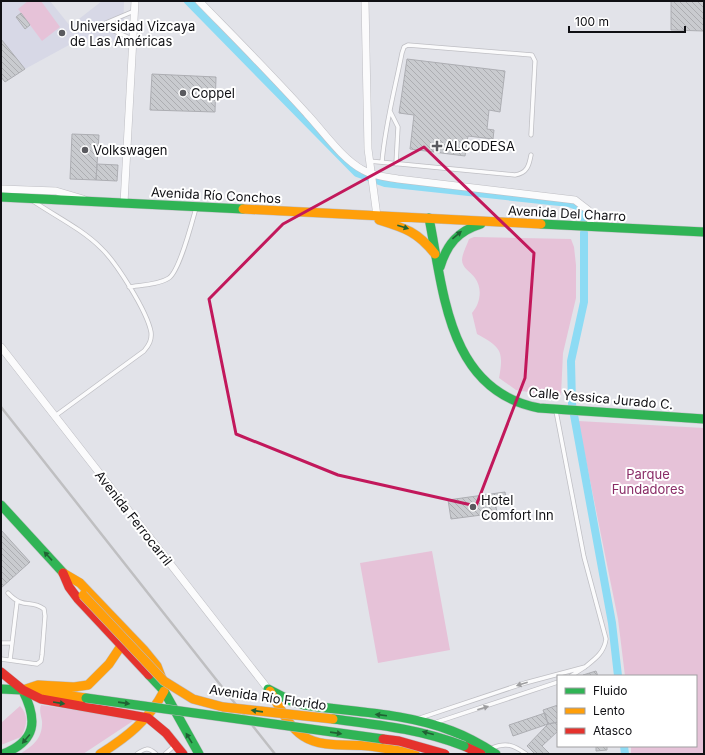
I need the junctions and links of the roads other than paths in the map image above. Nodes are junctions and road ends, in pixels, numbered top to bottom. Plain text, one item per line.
1 (135, 1) edge
2 (199, 1) edge
3 (365, 1) edge
4 (135, 11) junction
5 (133, 39) junction
6 (390, 111) junction
7 (531, 135) dead end
8 (531, 155) dead end
9 (369, 161) junction
10 (382, 162) junction
11 (396, 164) junction
12 (371, 174) junction
13 (1, 189) edge
14 (1, 197) edge
15 (28, 198) junction
16 (89, 202) junction
17 (124, 203) junction
18 (196, 207) junction
19 (366, 215) junction
20 (377, 216) junction
21 (429, 218) junction
22 (492, 222) junction
23 (592, 227) junction
24 (704, 232) edge
25 (437, 256) junction
26 (440, 269) junction
27 (129, 287) junction
28 (1, 347) edge
29 (556, 410) junction
30 (55, 416) junction
31 (704, 419) edge
32 (1, 505) edge
33 (63, 573) junction
34 (8, 593) dead end
35 (17, 602) junction
36 (1, 642) edge
37 (12, 643) junction
38 (121, 646) junction
39 (1, 659) edge
40 (10, 660) junction
41 (585, 667) junction
42 (1, 672) edge
43 (573, 675) edge
44 (541, 678) junction
45 (557, 682) edge
46 (544, 687) junction
47 (1, 689) edge
48 (268, 689) junction
49 (23, 690) junction
50 (504, 690) junction
51 (164, 691) junction
52 (508, 700) junction
53 (468, 702) junction
54 (322, 708) junction
55 (472, 711) junction
56 (148, 718) junction
57 (415, 720) junction
58 (432, 724) junction
59 (325, 742) junction
60 (176, 744) junction
61 (488, 752) edge
62 (5, 754) edge
63 (100, 754) edge
64 (137, 754) edge
65 (156, 754) edge
66 (165, 754) edge
67 (183, 754) edge
68 (199, 754) edge
69 (415, 754) edge
70 (445, 754) edge
71 (526, 754) edge

1 - 4 street
2 - 12 street
3 - 9 street
4 - 5 street
4 - 5 lane
5 - 17 street
6 - 7 lane
6 - 10 lane
6 - 11 lane
8 - 11 lane
9 - 10 lane
9 - 12 street
10 - 11 lane
12 - 20 street
12 - 23 street
13 - 16 street
14 - 15 main road, Avenida Río Conchos
15 - 16 main road, Avenida Río Conchos
15 - 27 lane
16 - 17 main road, Avenida Río Conchos
17 - 18 main road, Avenida Río Conchos
18 - 19 main road, Avenida Río Conchos
18 - 27 lane
19 - 20 main road, Avenida Río Conchos
19 -> 25 main road
20 - 21 main road, Avenida Río Conchos
21 - 22 main road, Avenida Del Charro
21 - 25 main road, Calle Yessica Jurado C.
22 - 23 main road, Avenida Del Charro
26 -> 22 main road
23 - 24 main road, Avenida Del Charro
25 - 26 main road, Calle Yessica Jurado C.
26 - 29 main road, Calle Yessica Jurado C.
27 - 30 lane
28 - 30 street, Avenida Ferrocarril
29 - 31 main road, Calle Yessica Jurado C.
29 - 41 lane
30 - 48 street, Avenida Ferrocarril
33 -> 32 main road
33 - 38 main road
33 - 51 main road
61 -> 33 main road, Avenida Río Florido, bridge
34 - 35 lane
35 - 37 lane
35 - 40 lane
36 - 37 lane
37 - 40 lane
38 - 49 main road
38 - 51 main road
39 - 40 lane
41 - 43 lane
41 - 44 lane
42 - 49 main road
44 - 46 lane
44 -> 50 lane
45 - 46 lane
46 - 52 lane
47 - 49 main road
48 - 54 main road
48 - 59 main road
49 -> 56 main road
49 -> 62 main road
49 -> 70 main road, Avenida Río Florido, bridge
50 - 52 lane
50 - 53 lane
51 - 56 main road
68 -> 51 main road
55 -> 52 lane
53 - 55 lane
53 - 57 lane
57 -> 54 main road
54 - 59 main road
55 - 58 lane
56 - 60 main road
56 - 63 main road
57 - 58 main road
58 - 61 main road
59 - 69 main road
60 - 66 lane
60 - 67 main road
61 - 71 lane
64 - 65 lane

